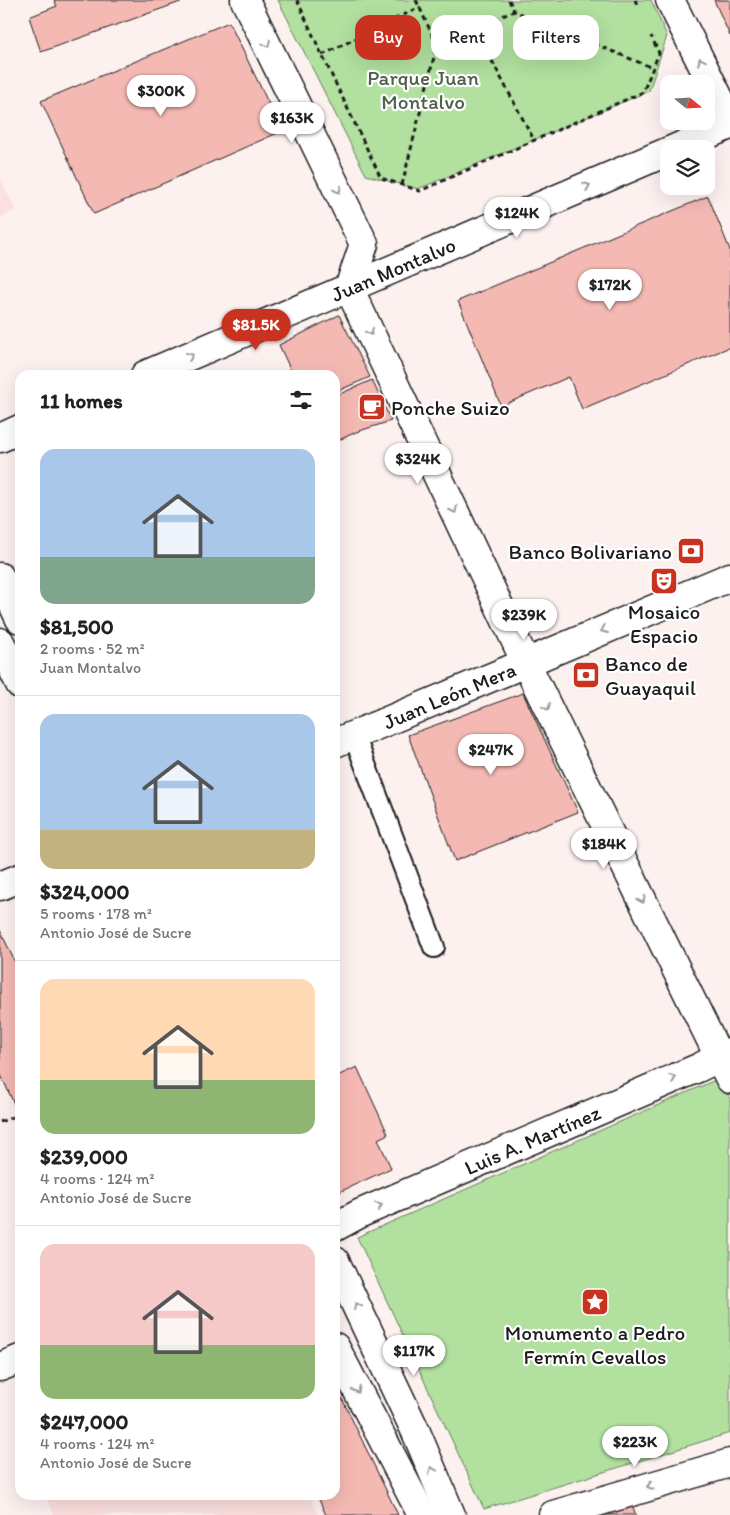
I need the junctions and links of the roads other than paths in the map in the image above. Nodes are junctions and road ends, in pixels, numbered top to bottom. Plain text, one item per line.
1 (245, 0) edge
2 (670, 0) edge
3 (730, 120) edge
4 (730, 125) edge
5 (695, 140) edge
6 (660, 155) edge
7 (349, 288) junction
8 (158, 370) edge
9 (15, 431) edge
10 (0, 438) edge
11 (0, 577) edge
12 (730, 578) edge
13 (15, 608) edge
14 (0, 642) edge
15 (526, 663) junction
16 (15, 674) edge
17 (345, 739) edge
18 (15, 880) edge
19 (0, 886) edge
20 (434, 947) dead end
21 (726, 1063) edge
22 (340, 1224) edge
23 (340, 1272) edge
24 (340, 1357) edge
25 (15, 1361) edge
26 (0, 1367) edge
27 (730, 1462) edge
28 (422, 1515) edge
29 (451, 1515) edge
30 (553, 1515) edge

1 -> 7 street
3 -> 2 street
4 - 5 street
7 -> 6 street, Juan Montalvo
8 -> 7 street, Juan Montalvo
7 -> 15 street
9 - 10 street
11 - 13 street
12 -> 15 street, Juan León Mera
14 - 16 street
15 - 17 street, Juan León Mera
15 -> 21 street
17 - 20 lane
18 - 19 street
22 -> 21 street, Luis A. Martínez
29 -> 23 street
24 -> 28 street
25 - 26 street
27 -> 30 street

